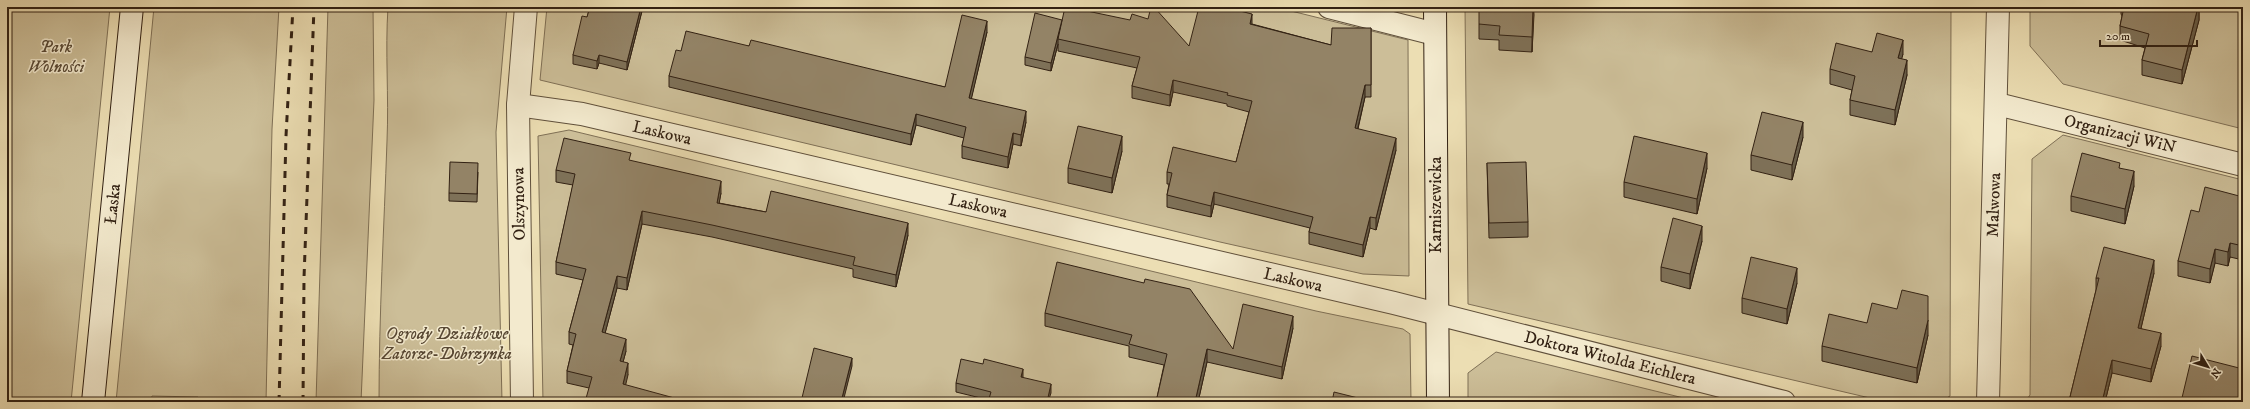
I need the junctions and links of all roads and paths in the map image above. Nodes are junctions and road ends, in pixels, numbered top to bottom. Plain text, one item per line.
1 (132, 7) edge
2 (526, 7) edge
3 (1329, 7) edge
4 (1435, 7) edge
5 (1998, 7) edge
6 (1435, 34) junction
7 (1997, 104) junction
8 (518, 105) junction
9 (2243, 165) edge
10 (1437, 313) junction
11 (93, 402) edge
12 (522, 402) edge
13 (1438, 402) edge
14 (1784, 402) edge
15 (1988, 402) edge

1 - 11 street, Łaska
2 - 8 street, Olszynowa
3 - 6 street
4 - 6 street, Karniszewicka
5 - 7 street, Malwowa
6 - 10 street, Karniszewicka
7 - 9 street, Organizacji WiN
7 - 15 street, Malwowa
8 - 10 street, Laskowa
8 - 12 street, Olszynowa
10 - 13 street, Karniszewicka
10 - 14 street, Doktora Witolda Eichlera

